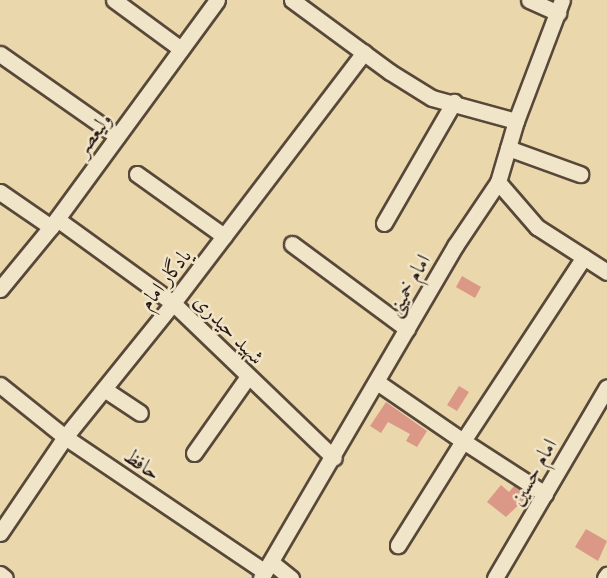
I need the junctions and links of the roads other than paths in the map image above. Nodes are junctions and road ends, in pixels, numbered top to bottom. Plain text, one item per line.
1 (114, 0) edge
2 (216, 0) edge
3 (292, 0) edge
4 (529, 0) edge
5 (312, 5) edge
6 (560, 6) edge
7 (181, 49) junction
8 (364, 52) junction
9 (0, 54) edge
10 (454, 102) junction
11 (516, 122) junction
12 (117, 136) junction
13 (508, 148) junction
14 (137, 174) dead end
15 (580, 174) dead end
16 (498, 182) junction
17 (0, 192) edge
18 (54, 223) junction
19 (384, 224) dead end
20 (224, 236) junction
21 (292, 244) dead end
22 (584, 257) junction
23 (607, 272) edge
24 (0, 289) edge
25 (173, 303) junction
26 (407, 329) junction
27 (246, 378) junction
28 (377, 382) junction
29 (0, 385) edge
30 (607, 387) edge
31 (104, 389) junction
32 (140, 413) dead end
33 (65, 437) junction
34 (464, 441) junction
35 (194, 453) dead end
36 (334, 458) junction
37 (545, 494) junction
38 (0, 533) edge
39 (398, 545) dead end
40 (266, 570) edge
41 (0, 574) edge
42 (5, 578) edge
43 (291, 578) edge
44 (495, 578) edge

1 - 7 street
2 - 7 street, ولیعصر
3 - 5 street
4 - 6 street
5 - 8 street
6 - 11 street, امام خمینی
7 - 12 street, ولیعصر
8 - 10 street
8 - 20 street, یادگار امام
9 - 12 street
10 - 11 street
10 - 19 street
11 - 13 street, امام خمینی
12 - 18 street, ولیعصر
13 - 15 street
13 - 16 street, امام خمینی
14 - 20 street
16 - 22 street
16 - 26 street, امام خمینی
17 - 18 street, شهید حیدری
18 - 24 street, ولیعصر
18 - 25 street, شهید حیدری
20 - 25 street, یادگار امام
21 - 26 street
22 - 23 street
22 - 34 street
25 - 27 street, شهید حیدری
25 - 31 street, یادگار امام
26 - 28 street, امام خمینی
27 - 35 street
27 - 36 street, شهید حیدری
28 - 34 street
28 - 36 street, امام خمینی
29 - 33 street, حافظ
30 - 37 street, امام حسین
31 - 32 street
31 - 33 street, یادگار امام
33 - 38 street, یادگار امام
33 - 40 street, حافظ
34 - 37 street
34 - 39 street
36 - 40 street, امام خمینی
37 - 44 street, امام حسین
40 - 43 street, حافظ
41 - 42 street

